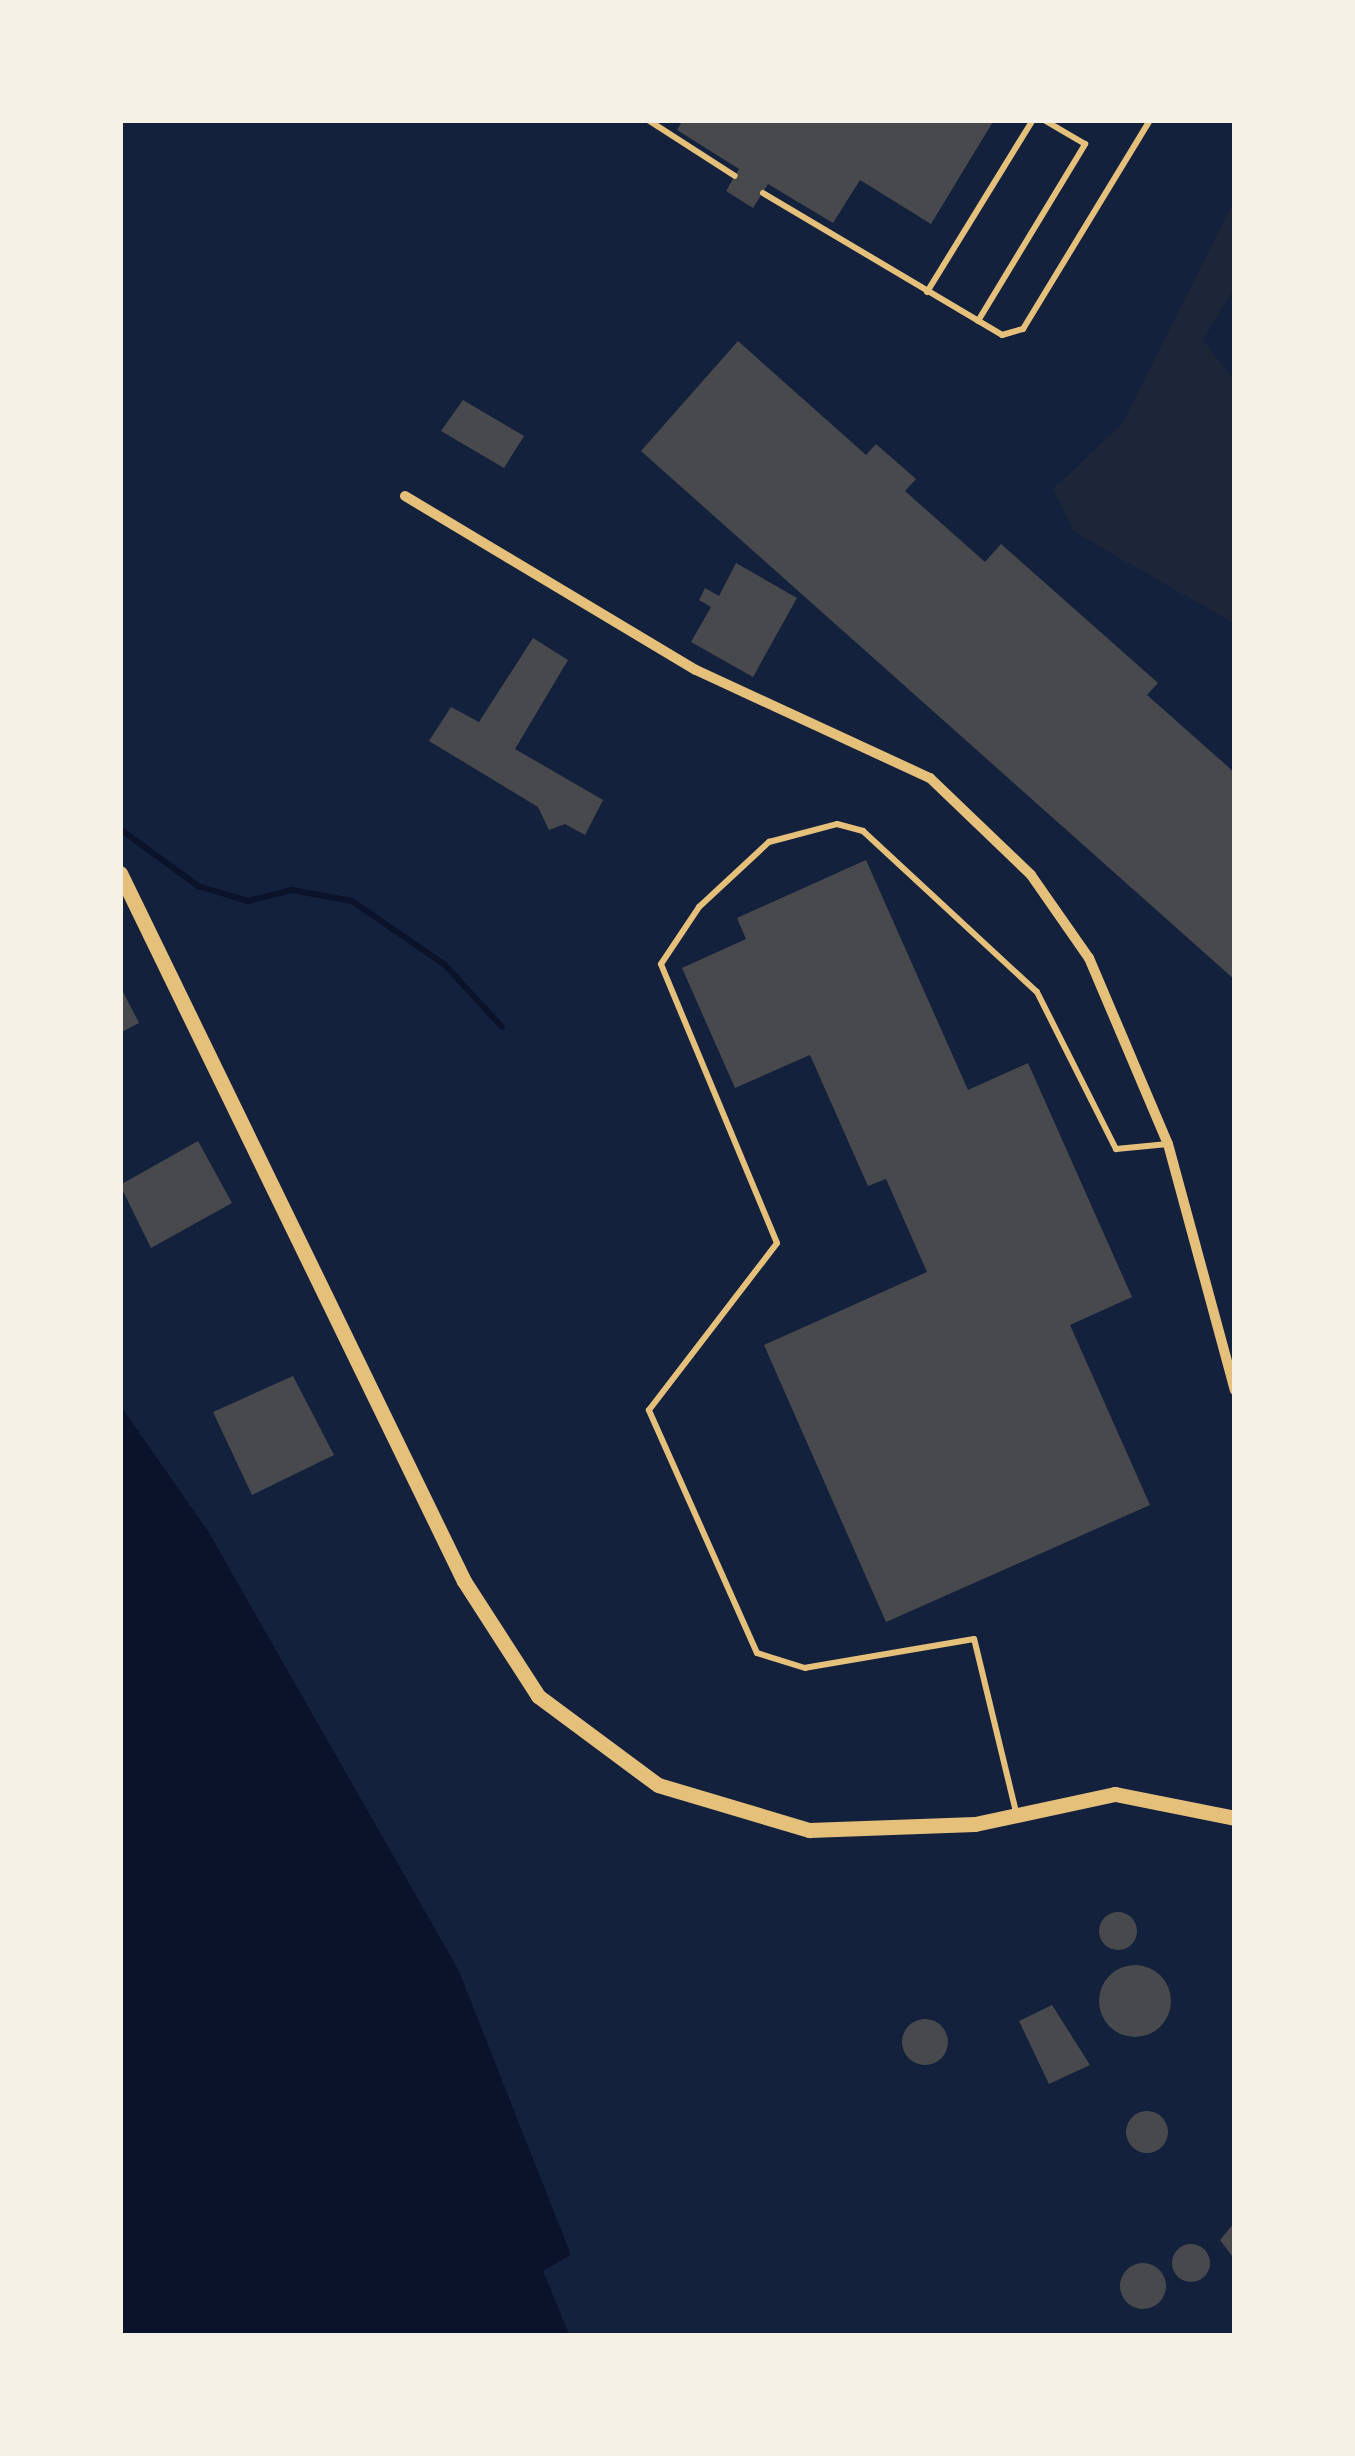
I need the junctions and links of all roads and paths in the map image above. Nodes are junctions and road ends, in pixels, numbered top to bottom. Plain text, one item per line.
1 (648, 120) edge
2 (1033, 120) edge
3 (1044, 120) edge
4 (1150, 120) edge
5 (735, 176) dead end
6 (763, 193) dead end
7 (927, 292) junction
8 (977, 321) junction
9 (405, 496) dead end
10 (120, 873) edge
11 (1168, 1144) junction
12 (1235, 1390) edge
13 (1209, 1809) junction
14 (1017, 1815) junction
15 (1235, 1818) edge
16 (1235, 1828) edge

1 - 5 lane
2 - 7 lane
3 - 8 lane
4 - 8 lane
6 - 7 lane
7 - 8 lane
9 - 11 street
10 - 14 main road
11 - 12 street
11 - 14 lane
13 - 14 main road
13 - 15 main road
13 - 16 main road

